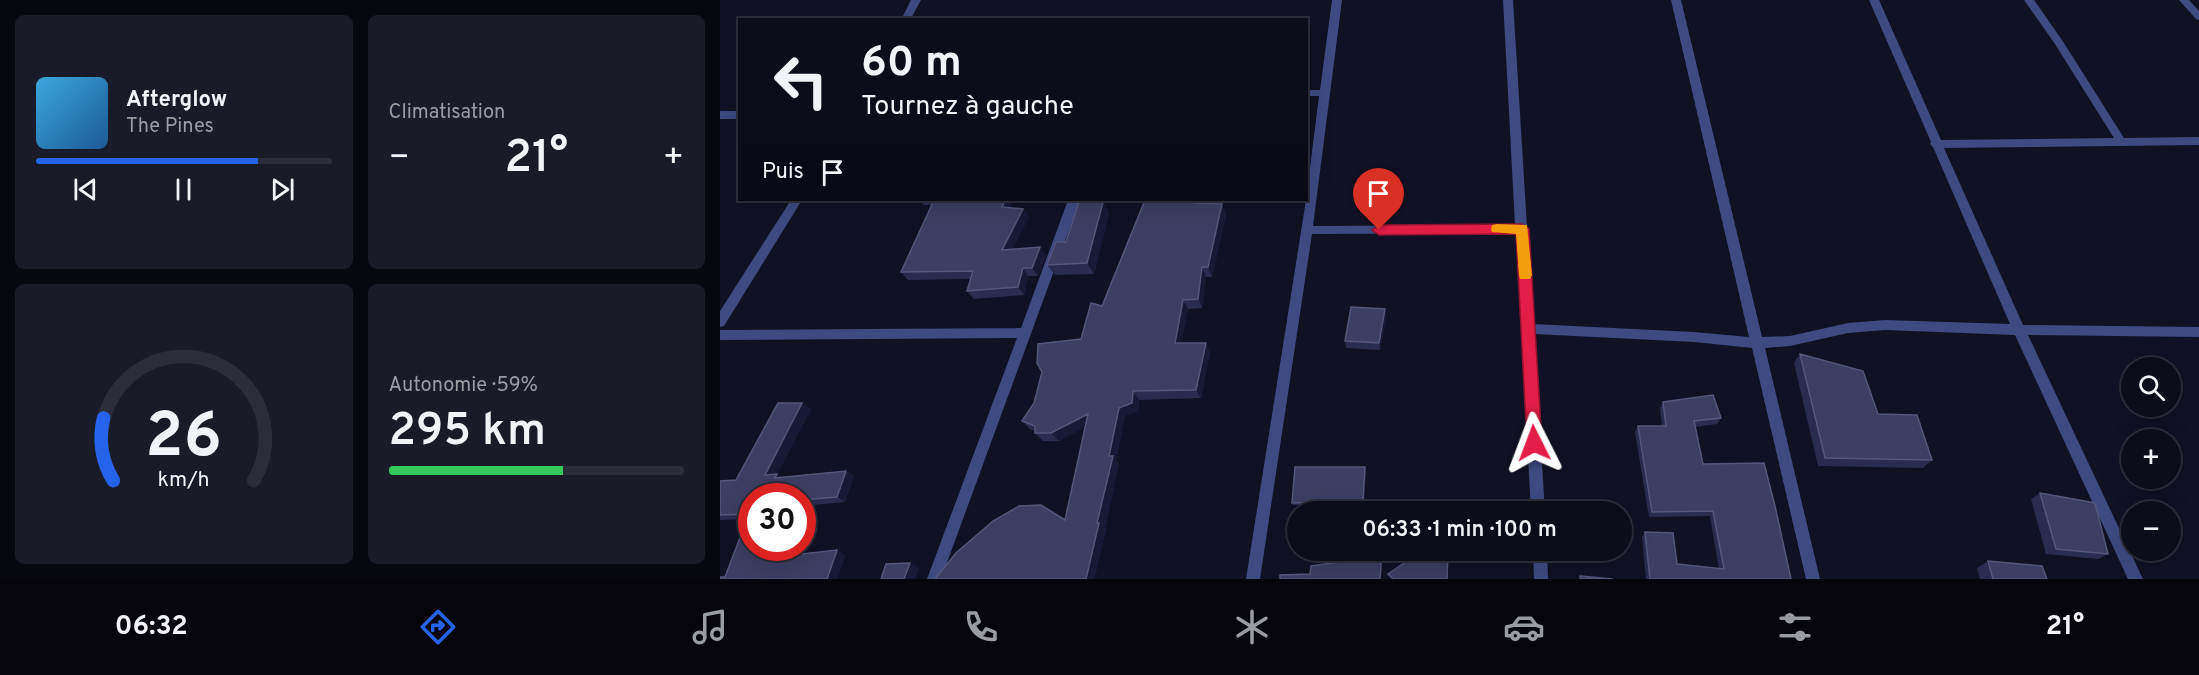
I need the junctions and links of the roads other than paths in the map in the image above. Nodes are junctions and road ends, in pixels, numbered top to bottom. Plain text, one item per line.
1 (916, 0) edge
2 (1338, 0) edge
3 (1508, 0) edge
4 (1676, 0) edge
5 (1874, 0) edge
6 (2029, 0) edge
7 (2184, 0) edge
8 (2199, 17) edge
9 (906, 18) edge
10 (1308, 93) edge
11 (1324, 93) junction
12 (720, 115) edge
13 (738, 115) edge
14 (2120, 140) junction
15 (2199, 141) edge
16 (1935, 144) junction
17 (795, 201) edge
18 (1074, 201) edge
19 (1522, 229) junction
20 (1307, 230) junction
21 (720, 322) edge
22 (1529, 329) junction
23 (2019, 330) junction
24 (2199, 332) edge
25 (1025, 333) junction
26 (720, 335) edge
27 (1756, 343) junction
28 (1537, 501) edge
29 (1540, 561) edge
30 (934, 579) edge
31 (1252, 579) edge
32 (1541, 579) edge
33 (1813, 579) edge
34 (2136, 579) edge

1 - 9 street
2 - 11 street
3 - 19 street
4 - 27 street
5 - 16 street
6 - 14 street
7 - 8 street
10 - 11 street
11 - 20 street
12 - 13 street
14 - 15 street
14 - 16 street
16 - 23 street
17 - 21 street
18 - 25 street
19 - 20 street
19 - 22 street
20 - 31 street
22 - 27 street
22 - 28 street
23 - 24 street
23 - 27 street
23 - 34 street
25 - 26 street
25 - 30 street
27 - 33 street
29 - 32 street

